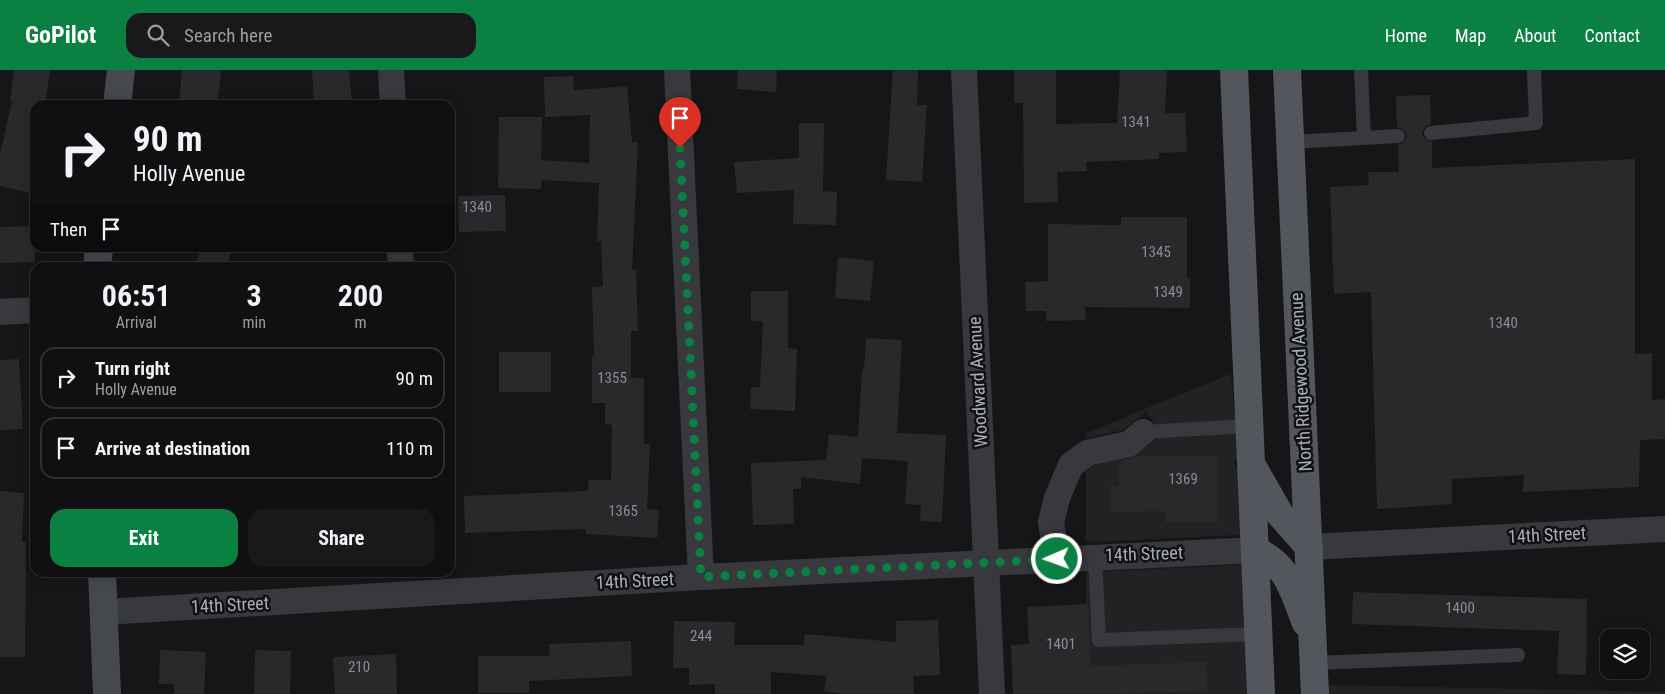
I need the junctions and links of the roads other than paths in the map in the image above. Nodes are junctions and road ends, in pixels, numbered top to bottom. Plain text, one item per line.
1 (121, 70) edge
2 (392, 70) edge
3 (677, 70) edge
4 (964, 70) edge
5 (1234, 70) edge
6 (1287, 70) edge
7 (1361, 70) edge
8 (1534, 70) edge
9 (118, 100) edge
10 (393, 100) edge
11 (1431, 133) dead end
12 (1398, 136) dead end
13 (1364, 138) junction
14 (1290, 142) junction
15 (30, 310) edge
16 (0, 312) edge
17 (1250, 426) junction
18 (1143, 432) joint
19 (1252, 465) junction
20 (1665, 529) edge
21 (1309, 547) junction
22 (1256, 550) junction
23 (1096, 556) junction
24 (1057, 559) junction
25 (986, 562) junction
26 (102, 577) edge
27 (701, 577) junction
28 (416, 583) edge
29 (104, 612) junction
30 (1258, 634) junction
31 (1313, 651) junction
32 (1518, 655) dead end
33 (107, 694) edge
34 (992, 694) edge
35 (1261, 694) edge
36 (1315, 694) edge

1 - 9 street
2 - 10 street
3 - 27 street
4 - 25 street, Woodward Avenue
5 - 17 main road
6 - 14 main road, North Ridgewood Avenue
7 - 13 lane
8 - 11 lane
12 - 13 lane
13 - 14 lane
14 - 21 main road, North Ridgewood Avenue
15 - 16 street
17 - 18 lane
17 - 19 main road
18 - 24 street
19 - 21 main road
19 - 22 main road
20 - 21 street, 14th Street
21 - 31 main road, North Ridgewood Avenue
22 - 23 street, 14th Street
22 - 30 main road
22 - 31 main road
23 - 24 street, 14th Street
23 - 30 lane
24 - 25 street, 14th Street
25 - 27 street, 14th Street
25 - 34 street, Woodward Avenue
26 - 29 street
27 - 28 street, 14th Street
28 - 29 street, 14th Street
29 - 33 street
30 - 35 main road
31 - 32 lane
31 - 36 main road, North Ridgewood Avenue

